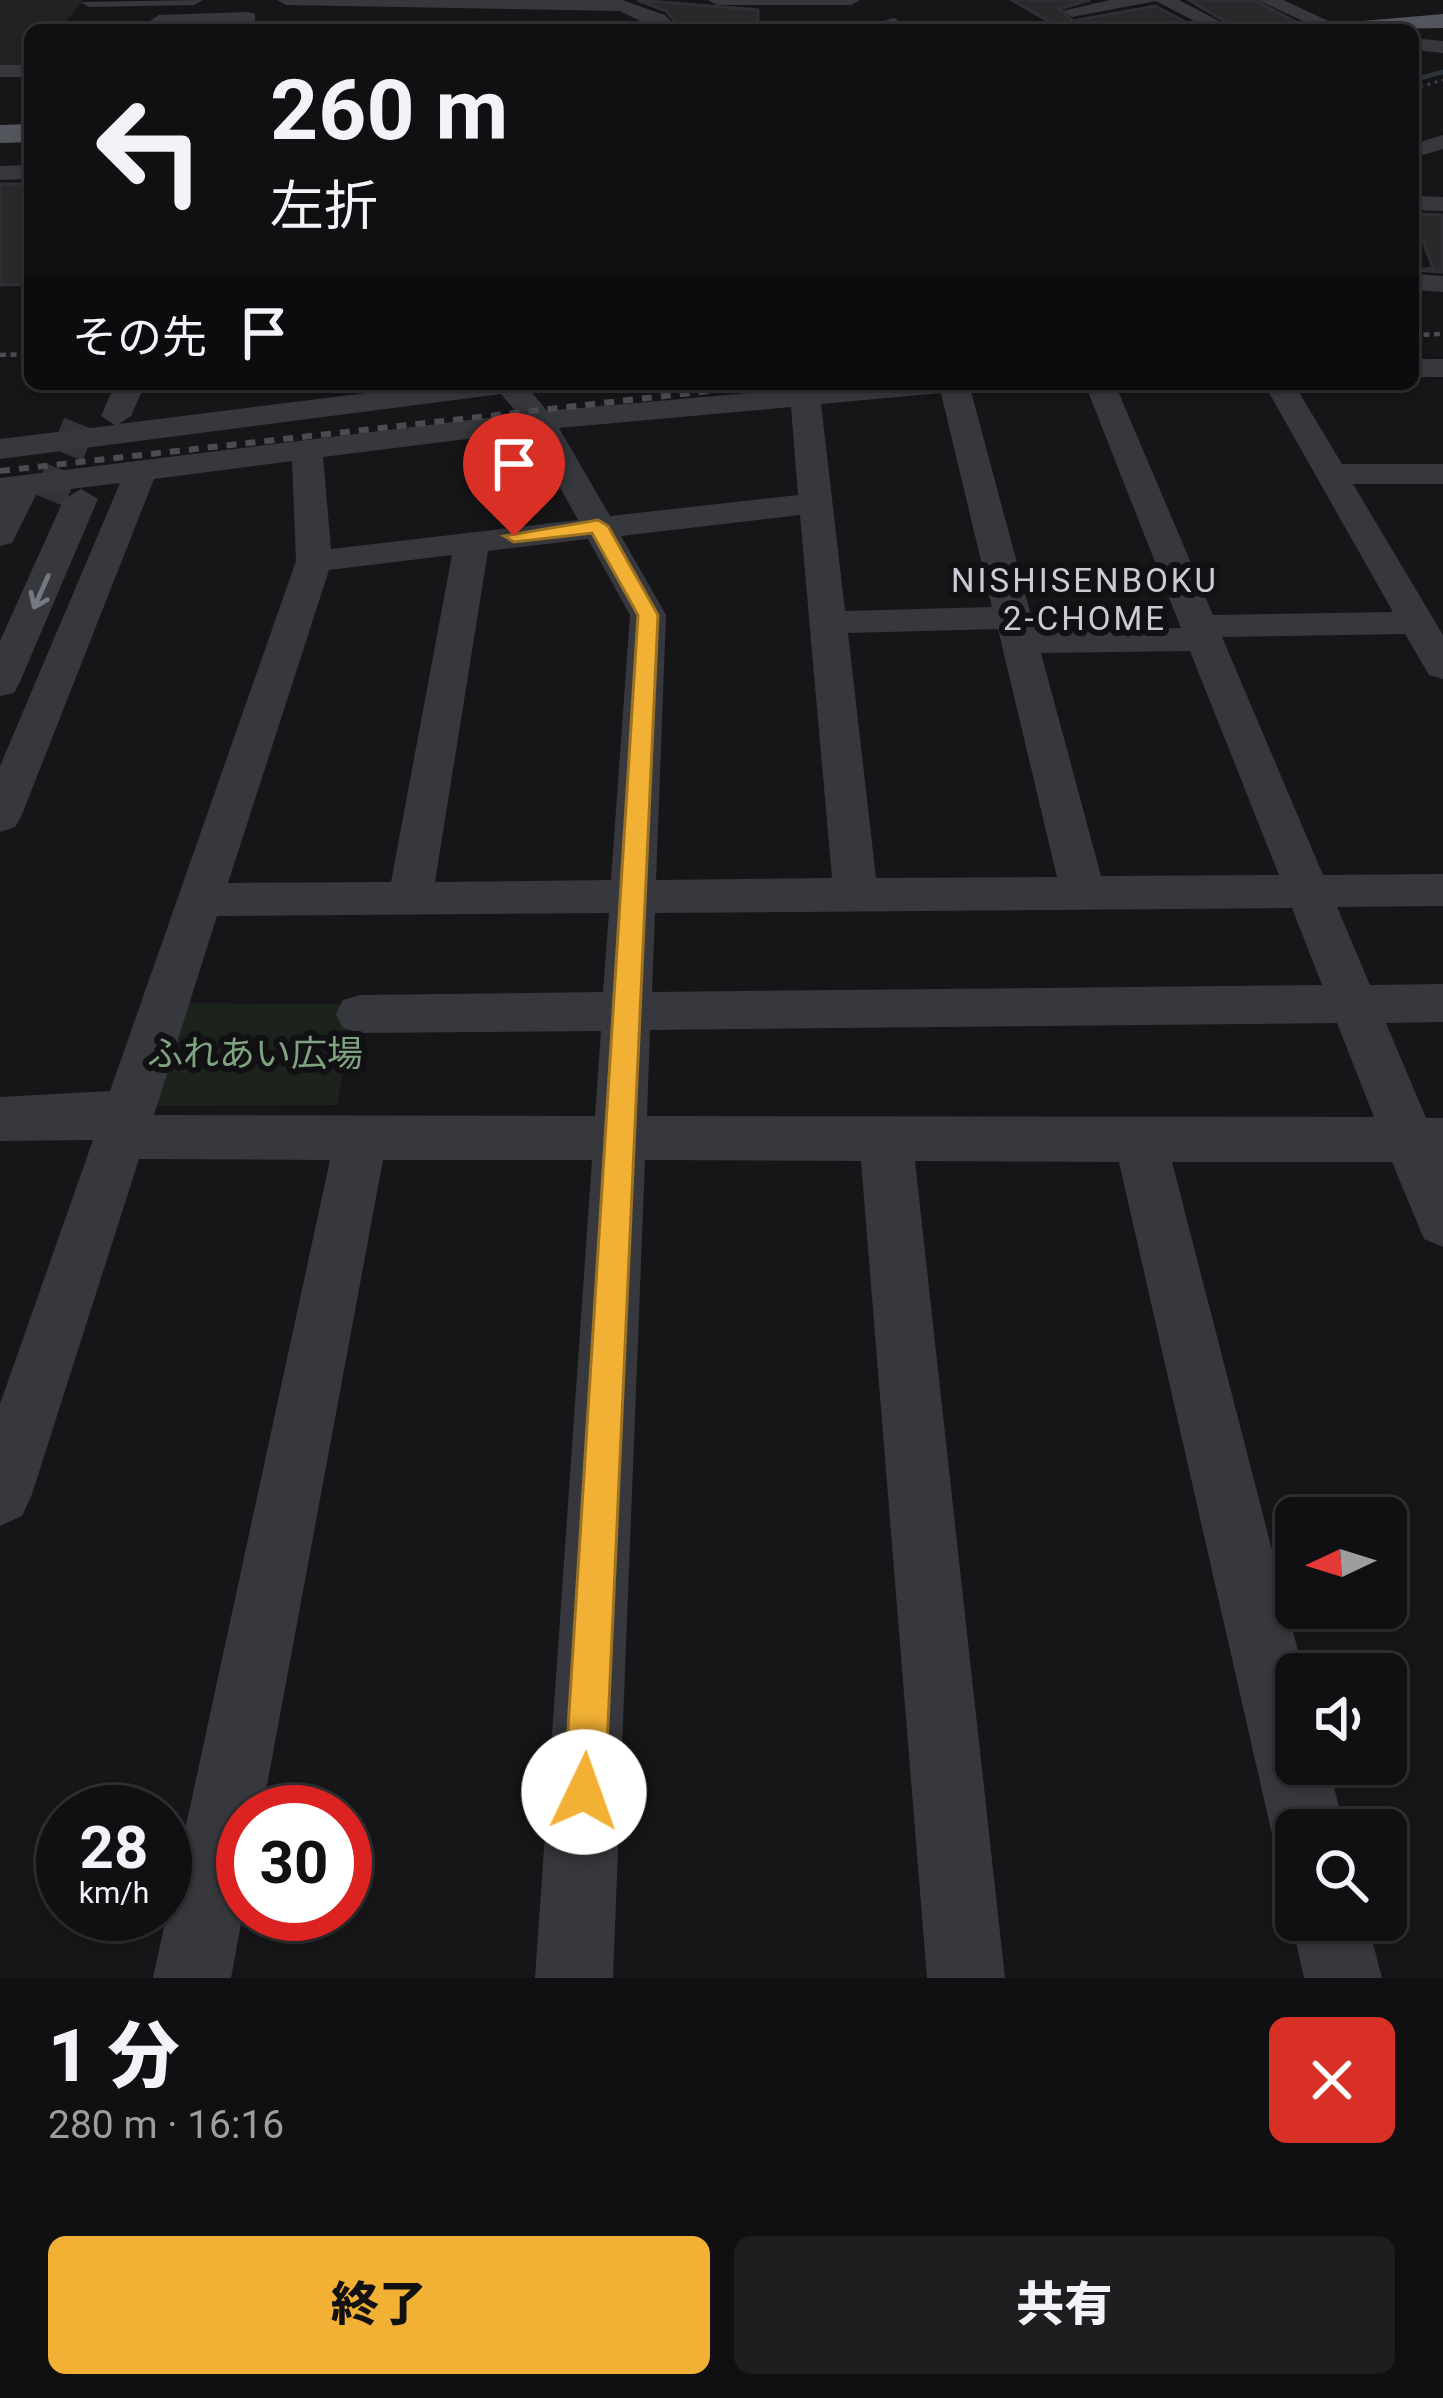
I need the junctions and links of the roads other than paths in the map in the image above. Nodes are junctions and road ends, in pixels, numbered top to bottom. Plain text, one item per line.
1 (194, 0) edge
2 (275, 0) edge
3 (286, 0) edge
4 (717, 0) edge
5 (851, 0) edge
6 (1148, 0) edge
7 (1165, 0) edge
8 (1267, 0) edge
9 (624, 3) edge
10 (474, 4) junction
11 (86, 6) edge
12 (1072, 11) dead end
13 (253, 20) edge
14 (160, 21) dead end
15 (398, 22) dead end
16 (438, 24) edge
17 (459, 24) edge
18 (663, 24) edge
19 (1214, 24) edge
20 (1324, 24) edge
21 (94, 390) edge
22 (127, 390) edge
23 (462, 390) edge
24 (514, 390) edge
25 (878, 390) edge
26 (953, 390) edge
27 (1102, 390) edge
28 (1283, 390) edge
29 (805, 396) junction
30 (83, 415) tunnel mouth
31 (116, 416) tunnel mouth
32 (538, 421) junction
33 (0, 449) edge
34 (307, 450) junction
35 (141, 471) junction
36 (1443, 474) edge
37 (1333, 475) junction
38 (39, 493) edge
39 (813, 503) junction
40 (598, 526) junction
41 (0, 536) edge
42 (472, 542) junction
43 (314, 561) junction
44 (0, 608) edge
45 (1423, 614) edge
46 (826, 622) junction
47 (1017, 630) junction
48 (1202, 633) junction
49 (1443, 667) edge
50 (0, 684) edge
51 (0, 817) edge
52 (1443, 890) edge
53 (1309, 894) junction
54 (1084, 896) junction
55 (856, 897) junction
56 (633, 898) junction
57 (410, 899) junction
58 (199, 900) junction
59 (1443, 1003) edge
60 (1354, 1005) junction
61 (627, 1012) junction
62 (360, 1014) dead end
63 (0, 1119) edge
64 (122, 1125) junction
65 (361, 1138) junction
66 (1141, 1138) junction
67 (620, 1139) junction
68 (886, 1139) junction
69 (1426, 1140) edge
70 (1443, 1222) edge
71 (0, 1494) edge
72 (1303, 1809) edge
73 (1334, 1941) edge
74 (192, 1978) edge
75 (574, 1978) edge
76 (966, 1978) edge
77 (1343, 1978) edge

1 - 11 street
2 - 13 street
3 - 10 street
4 - 5 street
6 - 12 street
7 - 19 street
8 - 20 street
9 - 10 street
9 - 18 street
10 - 17 street
13 - 14 street
15 - 16 street
21 - 30 street
22 - 31 street
23 - 33 street
24 - 32 street
25 - 29 street
26 - 47 street
27 - 48 street
28 - 37 street
29 - 32 street
29 - 39 street
32 - 34 street
32 - 40 street
34 - 35 street
34 - 43 street
35 - 38 street
35 - 51 street
36 - 37 street
37 - 45 street
38 - 41 street
38 - 44 street
38 -> 50 street
39 - 40 street
39 - 46 street
40 - 42 street
40 - 56 street
42 - 43 street
42 - 57 street
43 - 58 street
45 - 48 street
45 - 49 street
46 - 47 street
46 - 55 street
47 - 48 street
47 - 54 street
48 - 53 street
52 - 53 street
53 - 54 street
53 - 60 street
54 - 55 street
55 - 56 street
56 - 57 street
56 - 61 street
57 - 58 street
58 - 64 street
59 - 60 street
60 - 61 street
60 - 69 street
61 - 62 street
61 - 67 street
63 - 64 street
64 - 65 street
64 - 71 street
65 - 67 street
65 - 74 street
66 - 68 street
66 - 69 street
66 - 72 street
67 - 68 street
67 - 75 street
68 - 76 street
69 - 70 street
73 - 77 street

